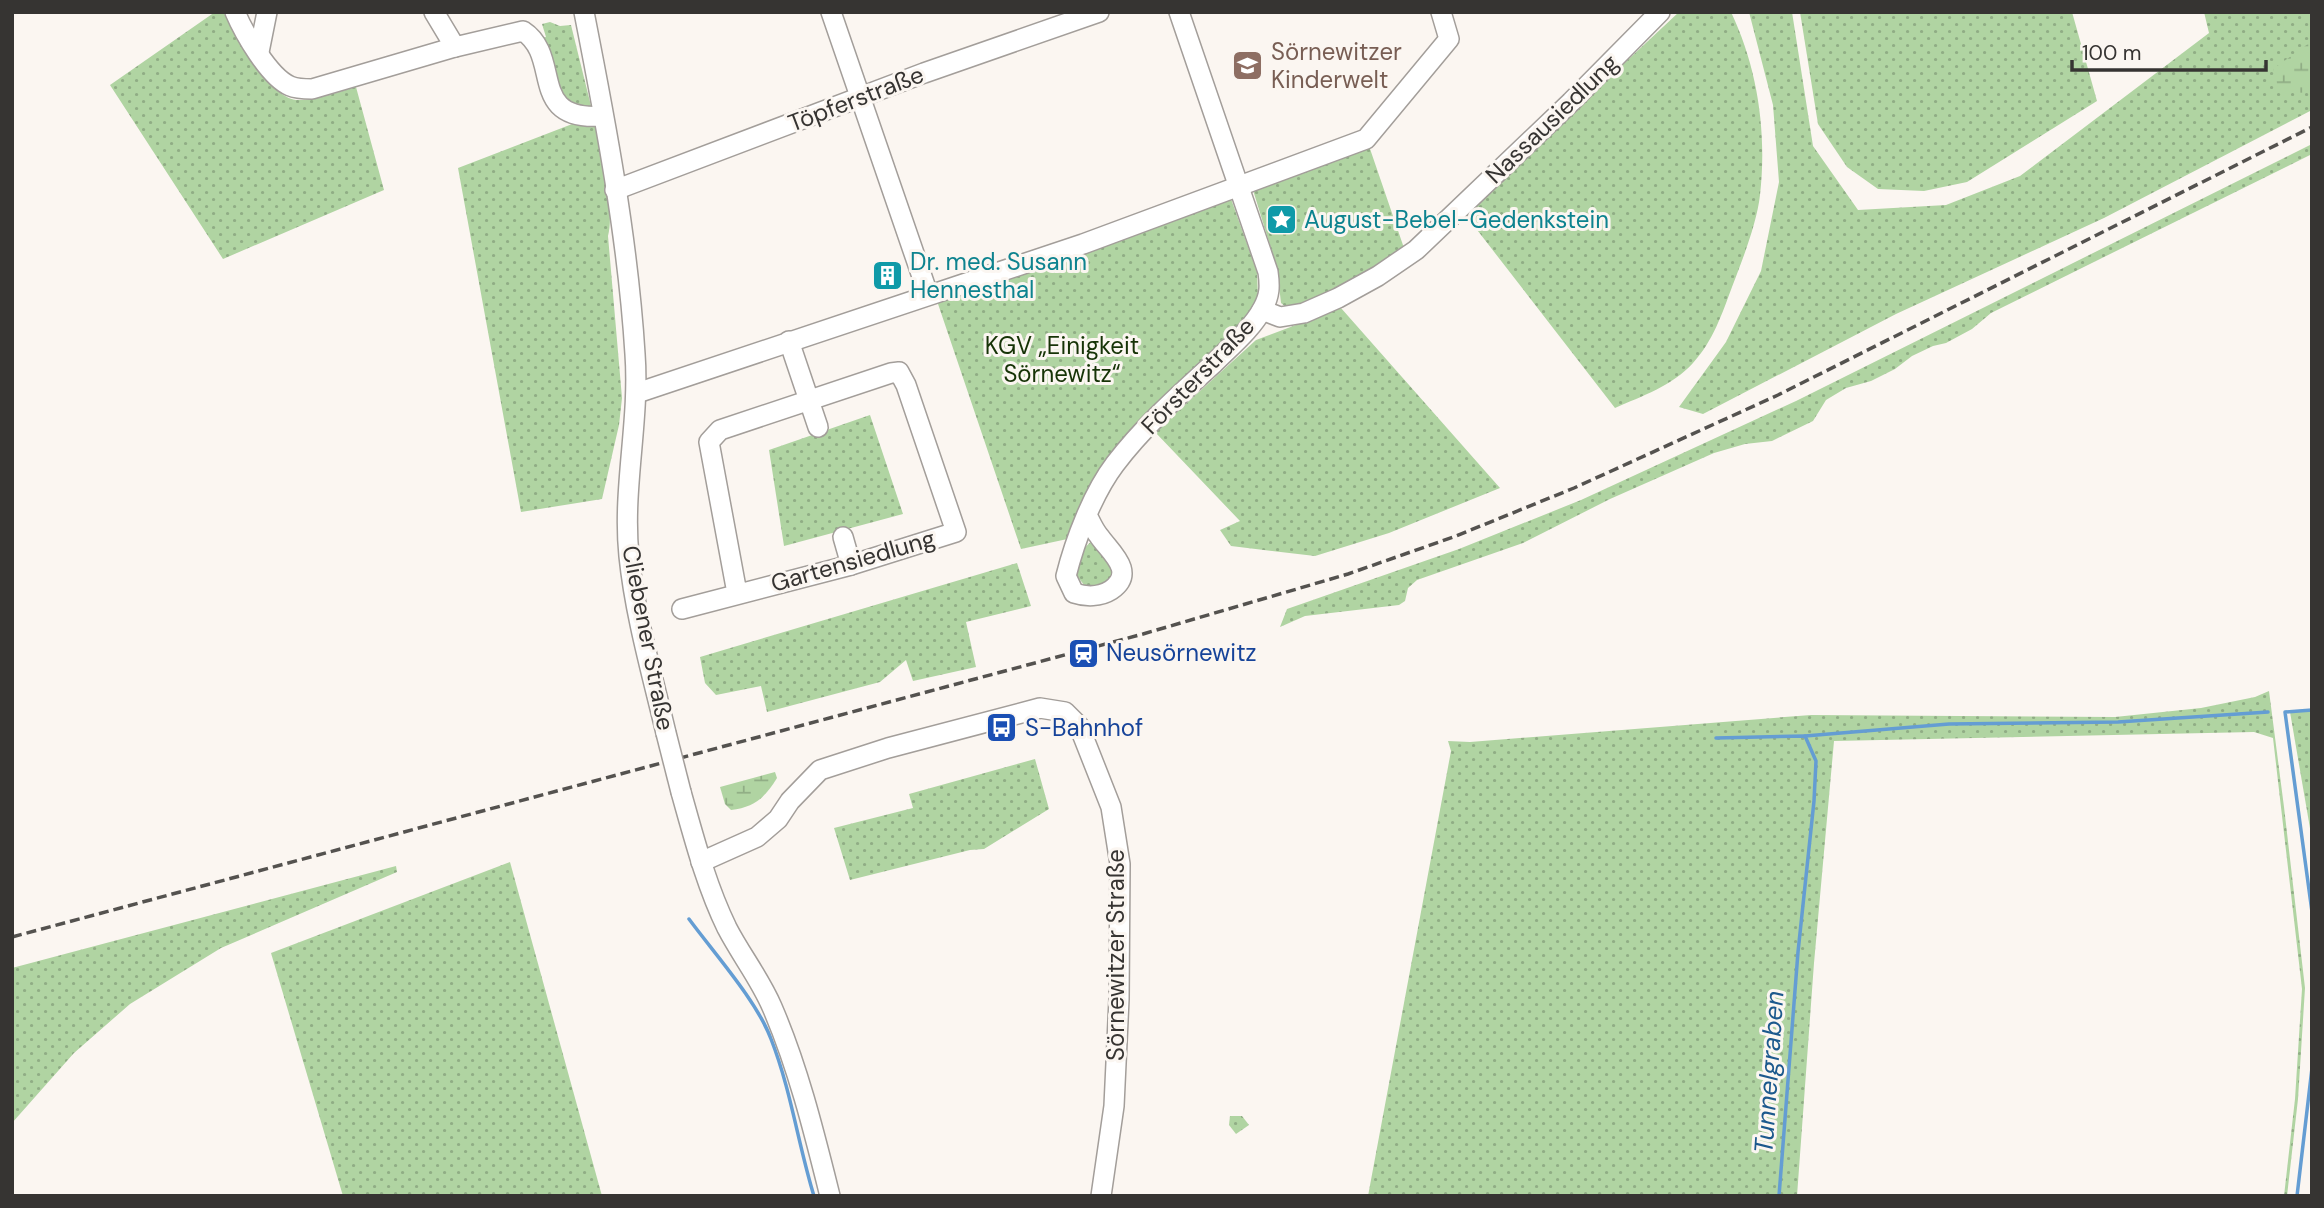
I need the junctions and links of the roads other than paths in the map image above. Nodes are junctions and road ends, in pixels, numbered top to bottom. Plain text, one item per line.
1 (235, 12) edge
2 (267, 12) edge
3 (434, 12) edge
4 (584, 12) edge
5 (831, 12) edge
6 (1099, 12) edge
7 (1179, 12) edge
8 (1441, 12) edge
9 (1660, 12) edge
10 (455, 47) junction
11 (258, 52) junction
12 (859, 97) junction
13 (603, 116) junction
14 (1239, 187) junction
15 (615, 190) junction
16 (928, 294) junction
17 (1262, 310) junction
18 (789, 341) junction
19 (637, 393) junction
20 (809, 400) junction
21 (818, 427) dead end
22 (1088, 517) dead end
23 (843, 537) dead end
24 (851, 565) junction
25 (737, 593) junction
26 (682, 609) dead end
27 (701, 862) junction
28 (830, 1196) edge
29 (1101, 1196) edge

1 - 11 street
2 - 11 street
3 - 10 street
4 - 13 street, Cliebener Straße
5 - 12 street
6 - 12 street, Töpferstraße
7 - 14 street, Försterstraße
8 - 14 street
9 - 17 street, Nassausiedlung
10 - 11 street
10 - 13 street
12 - 15 street, Töpferstraße
12 - 16 street
13 - 15 street, Cliebener Straße
14 - 16 street
14 - 17 street, Försterstraße
15 - 19 street, Cliebener Straße
16 - 18 street
17 - 22 street, Försterstraße
18 - 19 street
18 - 20 street
19 - 27 street, Cliebener Straße, bridge
20 - 21 street
20 - 24 street, Gartensiedlung
20 - 25 street, Gartensiedlung
23 - 24 street
24 - 25 street, Gartensiedlung
25 - 26 street, Gartensiedlung
27 - 28 street, Cliebener Straße
27 - 29 street, Sörnewitzer Straße

